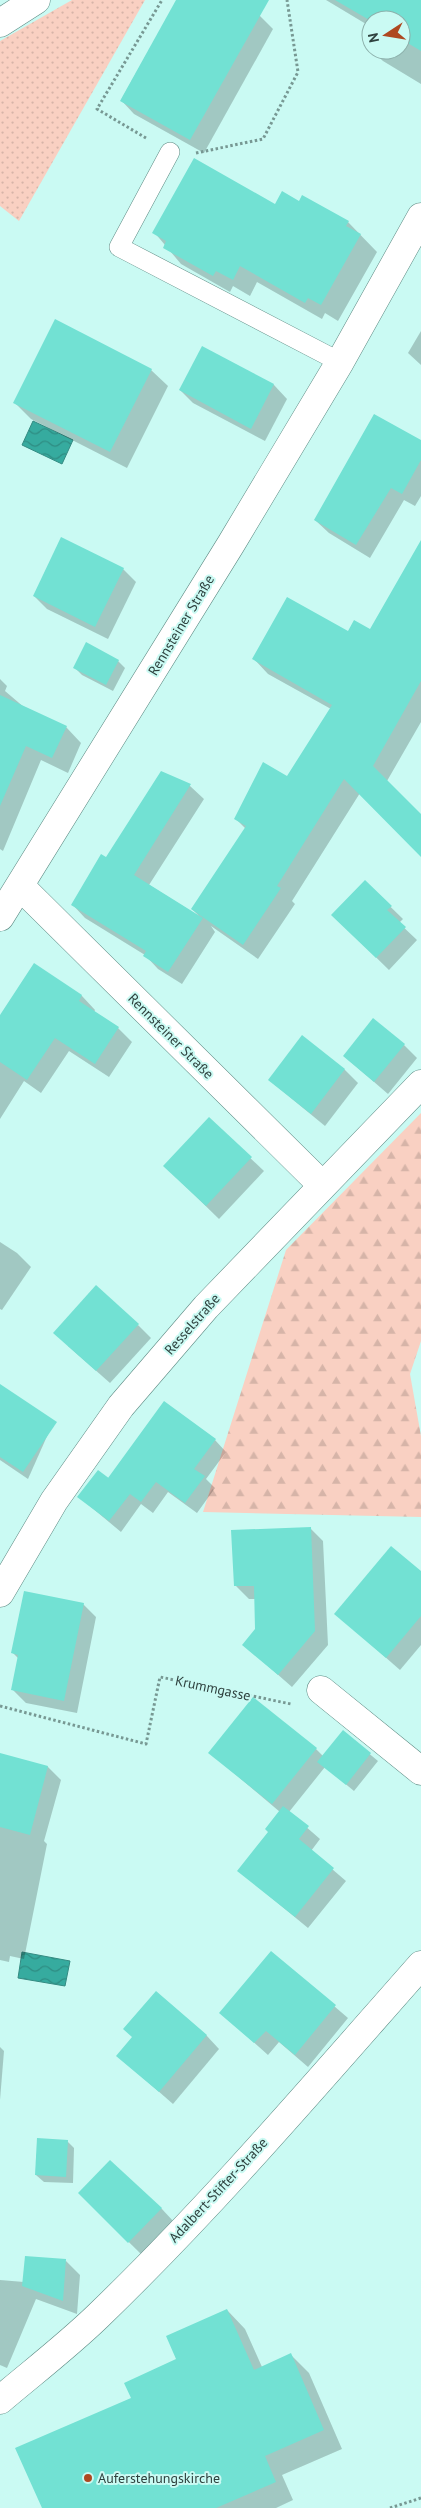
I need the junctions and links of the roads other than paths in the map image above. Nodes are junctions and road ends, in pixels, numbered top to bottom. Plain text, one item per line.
1 (35, 0) edge
2 (0, 23) edge
3 (170, 152) road end
4 (421, 217) edge
5 (340, 362) junction
6 (21, 887) junction
7 (0, 917) edge
8 (421, 1084) edge
9 (322, 1185) junction
10 (0, 1593) edge
11 (321, 1690) road end
12 (421, 1770) edge
13 (421, 1965) edge
14 (0, 2400) edge

1 - 2 street
3 - 5 lane
4 - 5 street, Rennsteiner Straße
5 - 6 street, Rennsteiner Straße
6 - 7 street, Rennsteiner Straße
6 - 9 street, Rennsteiner Straße
8 - 9 street, Resselstraße
9 - 10 street, Resselstraße
11 - 12 street
13 - 14 street, Adalbert-Stifter-Straße

